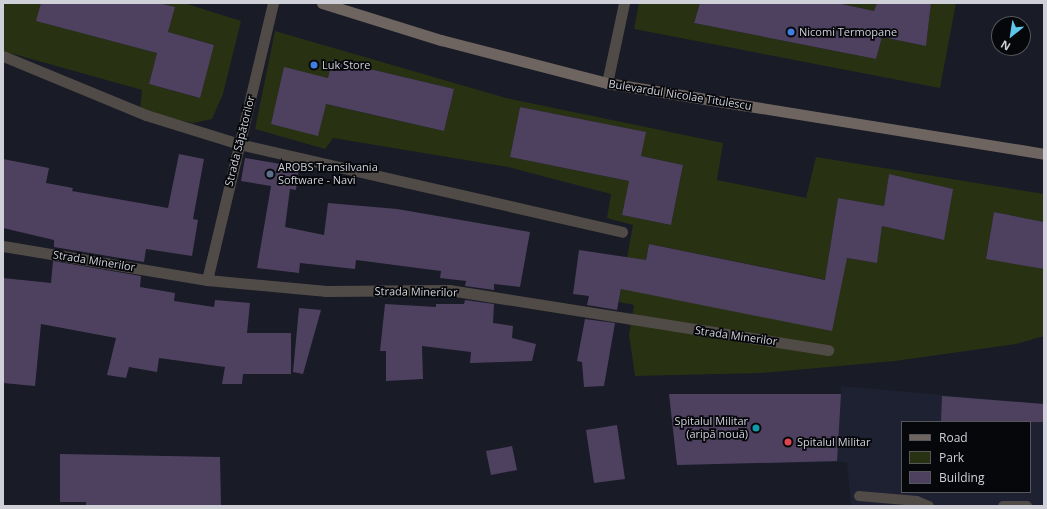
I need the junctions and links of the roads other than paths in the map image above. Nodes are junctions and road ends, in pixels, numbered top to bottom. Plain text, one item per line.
1 (273, 3) edge
2 (322, 3) edge
3 (624, 4) edge
4 (3, 56) edge
5 (607, 83) junction
6 (239, 144) junction
7 (1044, 154) edge
8 (622, 232) dead end
9 (3, 246) edge
10 (207, 280) junction
11 (828, 350) dead end
12 (859, 496) dead end
13 (882, 502) edge
14 (929, 506) edge
15 (1003, 506) edge
16 (1027, 506) edge

1 - 6 street, Strada Săpătorilor
2 - 5 main road, Bulevardul Nicolae Titulescu
3 - 5 street
4 - 6 street
5 - 7 main road, Bulevardul Nicolae Titulescu
6 - 8 street
6 - 10 street, Strada Săpătorilor
9 - 10 street, Strada Minerilor
10 - 11 street, Strada Minerilor
12 - 13 lane
13 - 14 lane
15 - 16 lane

